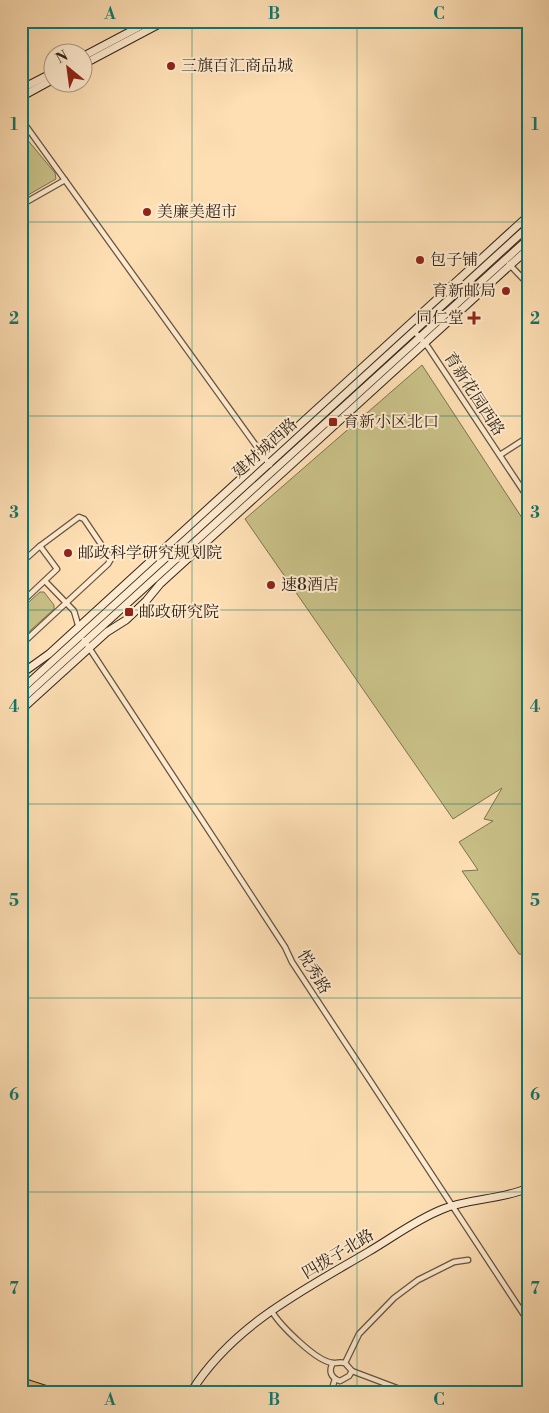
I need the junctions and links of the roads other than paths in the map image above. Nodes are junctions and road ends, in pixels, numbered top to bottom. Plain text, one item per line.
1 (40, 21) edge
2 (150, 21) edge
3 (165, 21) edge
4 (21, 28) edge
5 (92, 52) edge
6 (92, 60) edge
7 (42, 78) edge
8 (42, 85) edge
9 (21, 89) edge
10 (21, 97) edge
11 (21, 119) edge
12 (65, 180) junction
13 (21, 205) edge
14 (528, 216) edge
15 (528, 227) edge
16 (528, 239) edge
17 (528, 249) edge
18 (508, 262) junction
19 (528, 284) edge
20 (414, 331) junction
21 (422, 340) junction
22 (528, 437) edge
23 (500, 455) junction
24 (267, 460) junction
25 (274, 470) junction
26 (528, 498) edge
27 (237, 514) junction
28 (206, 532) junction
29 (40, 546) junction
30 (21, 564) edge
31 (45, 581) junction
32 (66, 602) junction
33 (21, 603) edge
34 (79, 626) junction
35 (25, 641) dead end
36 (85, 641) junction
37 (21, 674) edge
38 (21, 690) edge
39 (21, 700) edge
40 (21, 710) edge
41 (528, 1188) edge
42 (451, 1206) junction
43 (468, 1260) dead end
44 (271, 1310) junction
45 (528, 1321) edge
46 (333, 1363) junction
47 (345, 1363) junction
48 (352, 1372) junction
49 (335, 1379) junction
50 (21, 1382) edge
51 (52, 1392) edge
52 (191, 1392) edge
53 (331, 1392) edge
54 (405, 1392) edge
55 (416, 1392) edge

1 - 4 street
2 - 5 street
3 - 6 street
7 - 9 street
8 - 10 street
11 - 12 street
12 - 13 street
12 - 24 street
14 - 24 street, 建材城西路
15 - 20 street, 建材城西路
16 - 18 street, 建材城西路
17 - 18 street, 建材城西路
18 - 19 street
18 - 21 street, 建材城西路
20 - 21 street, 育新花园西路
20 - 24 street, 建材城西路
21 - 23 street, 育新花园西路
21 - 25 street, 建材城西路
21 - 27 street, 建材城西路
22 - 23 street
23 - 26 street, 育新花园西路
24 - 25 street
24 - 34 street, 建材城西路
24 - 36 street, 建材城西路
25 - 28 street, 建材城西路
27 - 28 street
27 - 36 street, 建材城西路
28 - 36 street, 建材城西路
29 - 30 street
29 - 31 street
29 - 32 street
31 - 32 street, 悦秀路
31 - 33 street
32 - 34 street, 悦秀路
32 - 35 street
34 - 36 street, 悦秀路
34 - 37 street, 建材城西路
36 - 38 street, 建材城西路
36 - 39 street, 建材城西路
36 - 40 street, 建材城西路
36 - 42 street, 悦秀路
41 - 42 street, 四拨子北路
42 - 44 street, 四拨子北路
42 - 45 street, 悦秀路
43 - 47 street
44 - 46 street
44 - 52 street, 四拨子北路
46 - 47 street
46 - 49 street
47 - 48 street
48 - 49 street
48 - 54 street
49 - 53 street
50 - 51 main road
54 - 55 street

